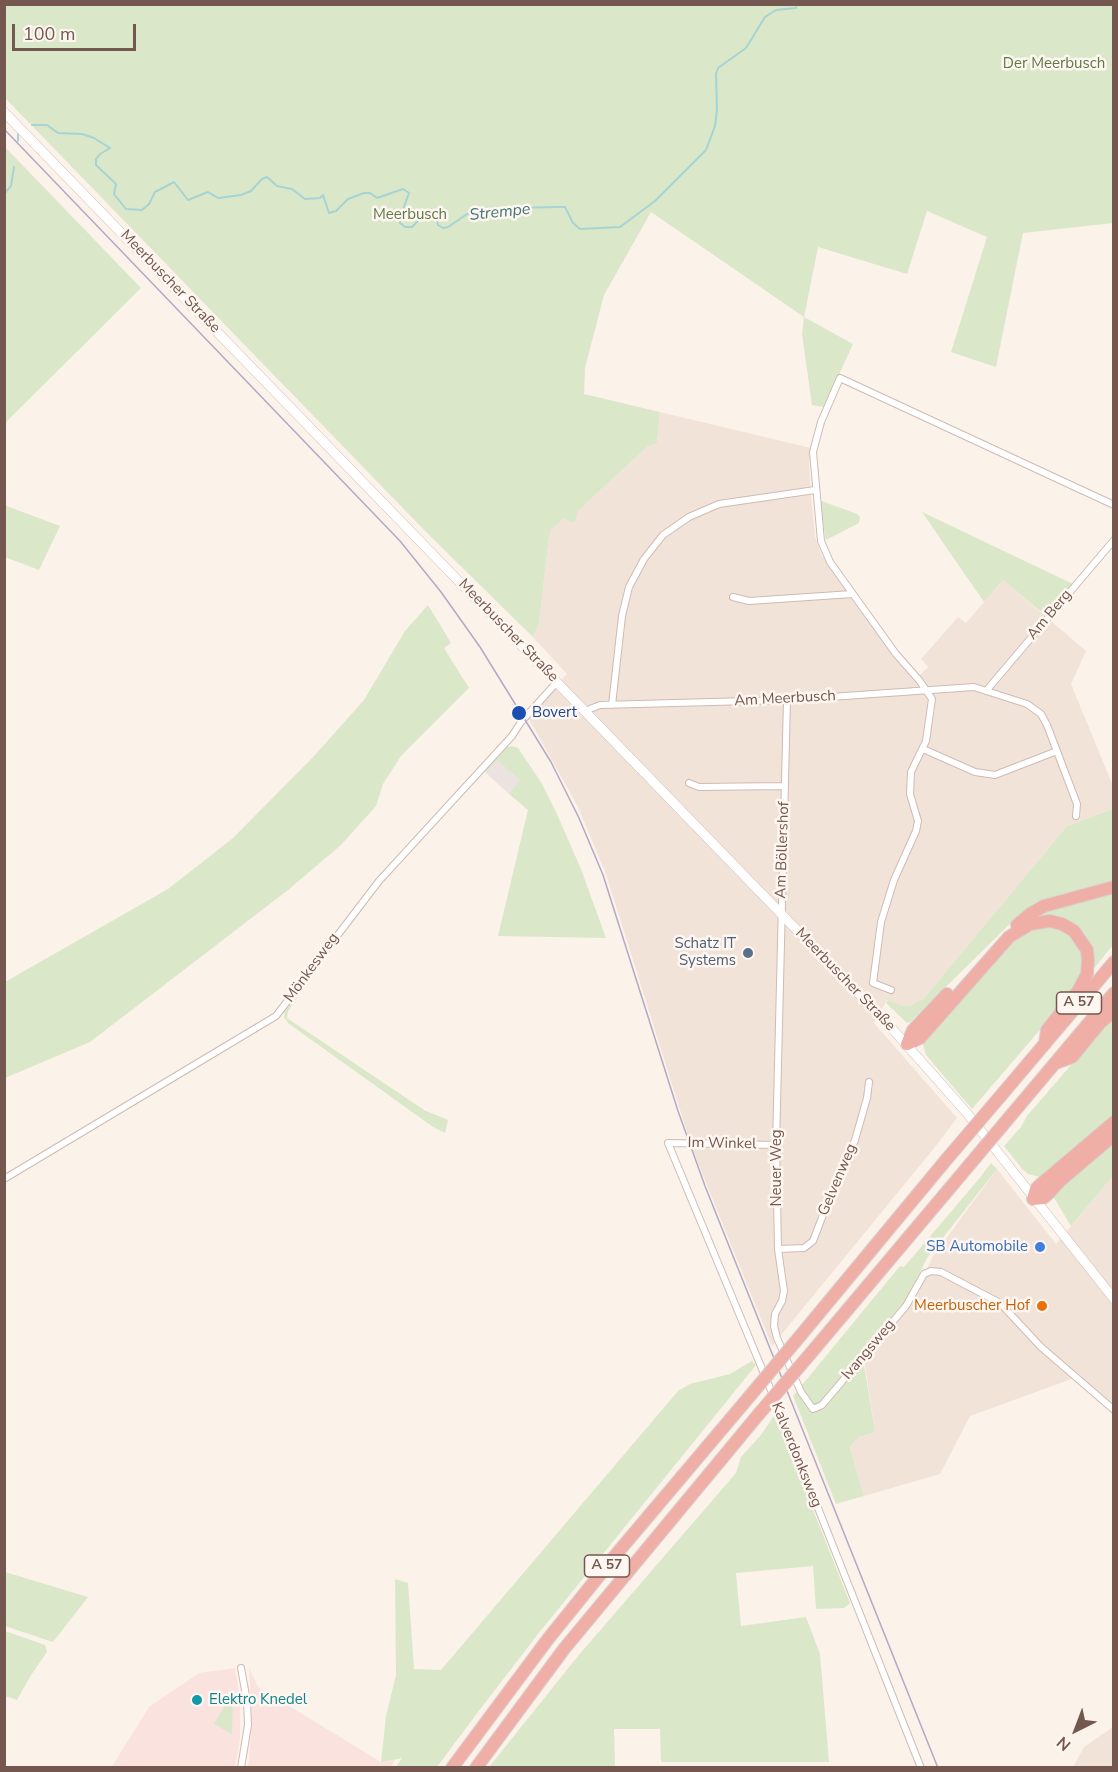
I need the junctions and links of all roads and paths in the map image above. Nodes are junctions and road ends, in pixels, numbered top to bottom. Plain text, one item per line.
1 (4, 112) edge
2 (815, 490) junction
3 (1113, 505) edge
4 (1113, 540) edge
5 (852, 594) junction
6 (733, 597) dead end
7 (557, 682) junction
8 (926, 689) junction
9 (986, 691) junction
10 (787, 700) junction
11 (612, 705) junction
12 (585, 711) junction
13 (923, 749) junction
14 (1057, 751) junction
15 (689, 783) dead end
16 (785, 786) junction
17 (1076, 816) dead end
18 (1113, 887) edge
19 (782, 915) junction
20 (1113, 962) edge
21 (891, 990) dead end
22 (1113, 993) edge
23 (1113, 1011) edge
24 (907, 1044) junction
25 (1045, 1044) junction
26 (1055, 1063) junction
27 (869, 1082) dead end
28 (1113, 1122) edge
29 (1113, 1136) edge
30 (668, 1143) joint
31 (776, 1145) junction
32 (4, 1179) edge
33 (1034, 1199) junction
34 (778, 1249) junction
35 (1113, 1299) edge
36 (813, 1409) joint
37 (1113, 1410) edge
38 (242, 1668) dead end
39 (455, 1763) edge
40 (241, 1767) edge
41 (476, 1767) edge
42 (921, 1767) edge

1 - 7 main road, Meerbuscher Straße
2 - 3 street
2 - 5 street
2 - 11 street
4 - 9 street, Am Berg
5 - 6 street
5 - 8 street
7 - 12 main road, Meerbuscher Straße
7 - 32 street, Mönkesweg
8 - 9 street, Am Meerbusch
8 - 10 street, Am Meerbusch
8 - 13 street
9 - 14 street, Am Meerbusch
10 - 11 street, Am Meerbusch
10 - 16 street, Am Böllershof
11 - 12 street, Am Meerbusch
12 - 19 main road, Meerbuscher Straße
13 - 14 street
13 - 21 street
14 - 17 street, Am Meerbusch
15 - 16 street, Am Böllershof
16 - 19 street, Am Böllershof
18 - 24 highway
19 - 24 main road, Meerbuscher Straße
19 - 31 street, Neuer Weg
20 - 25 highway, A 57
22 - 26 highway, A 57
23 - 26 highway
24 - 25 highway
24 - 33 main road, Meerbuscher Straße
25 - 39 highway, A 57, bridge
26 - 41 highway, A 57, bridge
27 - 34 street, Gelvenweg
28 - 33 highway
29 - 33 highway
30 - 31 street, Im Winkel
30 - 42 street, Kalverdonksweg
31 - 34 street, Neuer Weg
33 - 35 main road, Meerbuscher Straße
34 - 36 street, Neuer Weg
36 - 37 street, Ivangsweg
38 - 40 street

